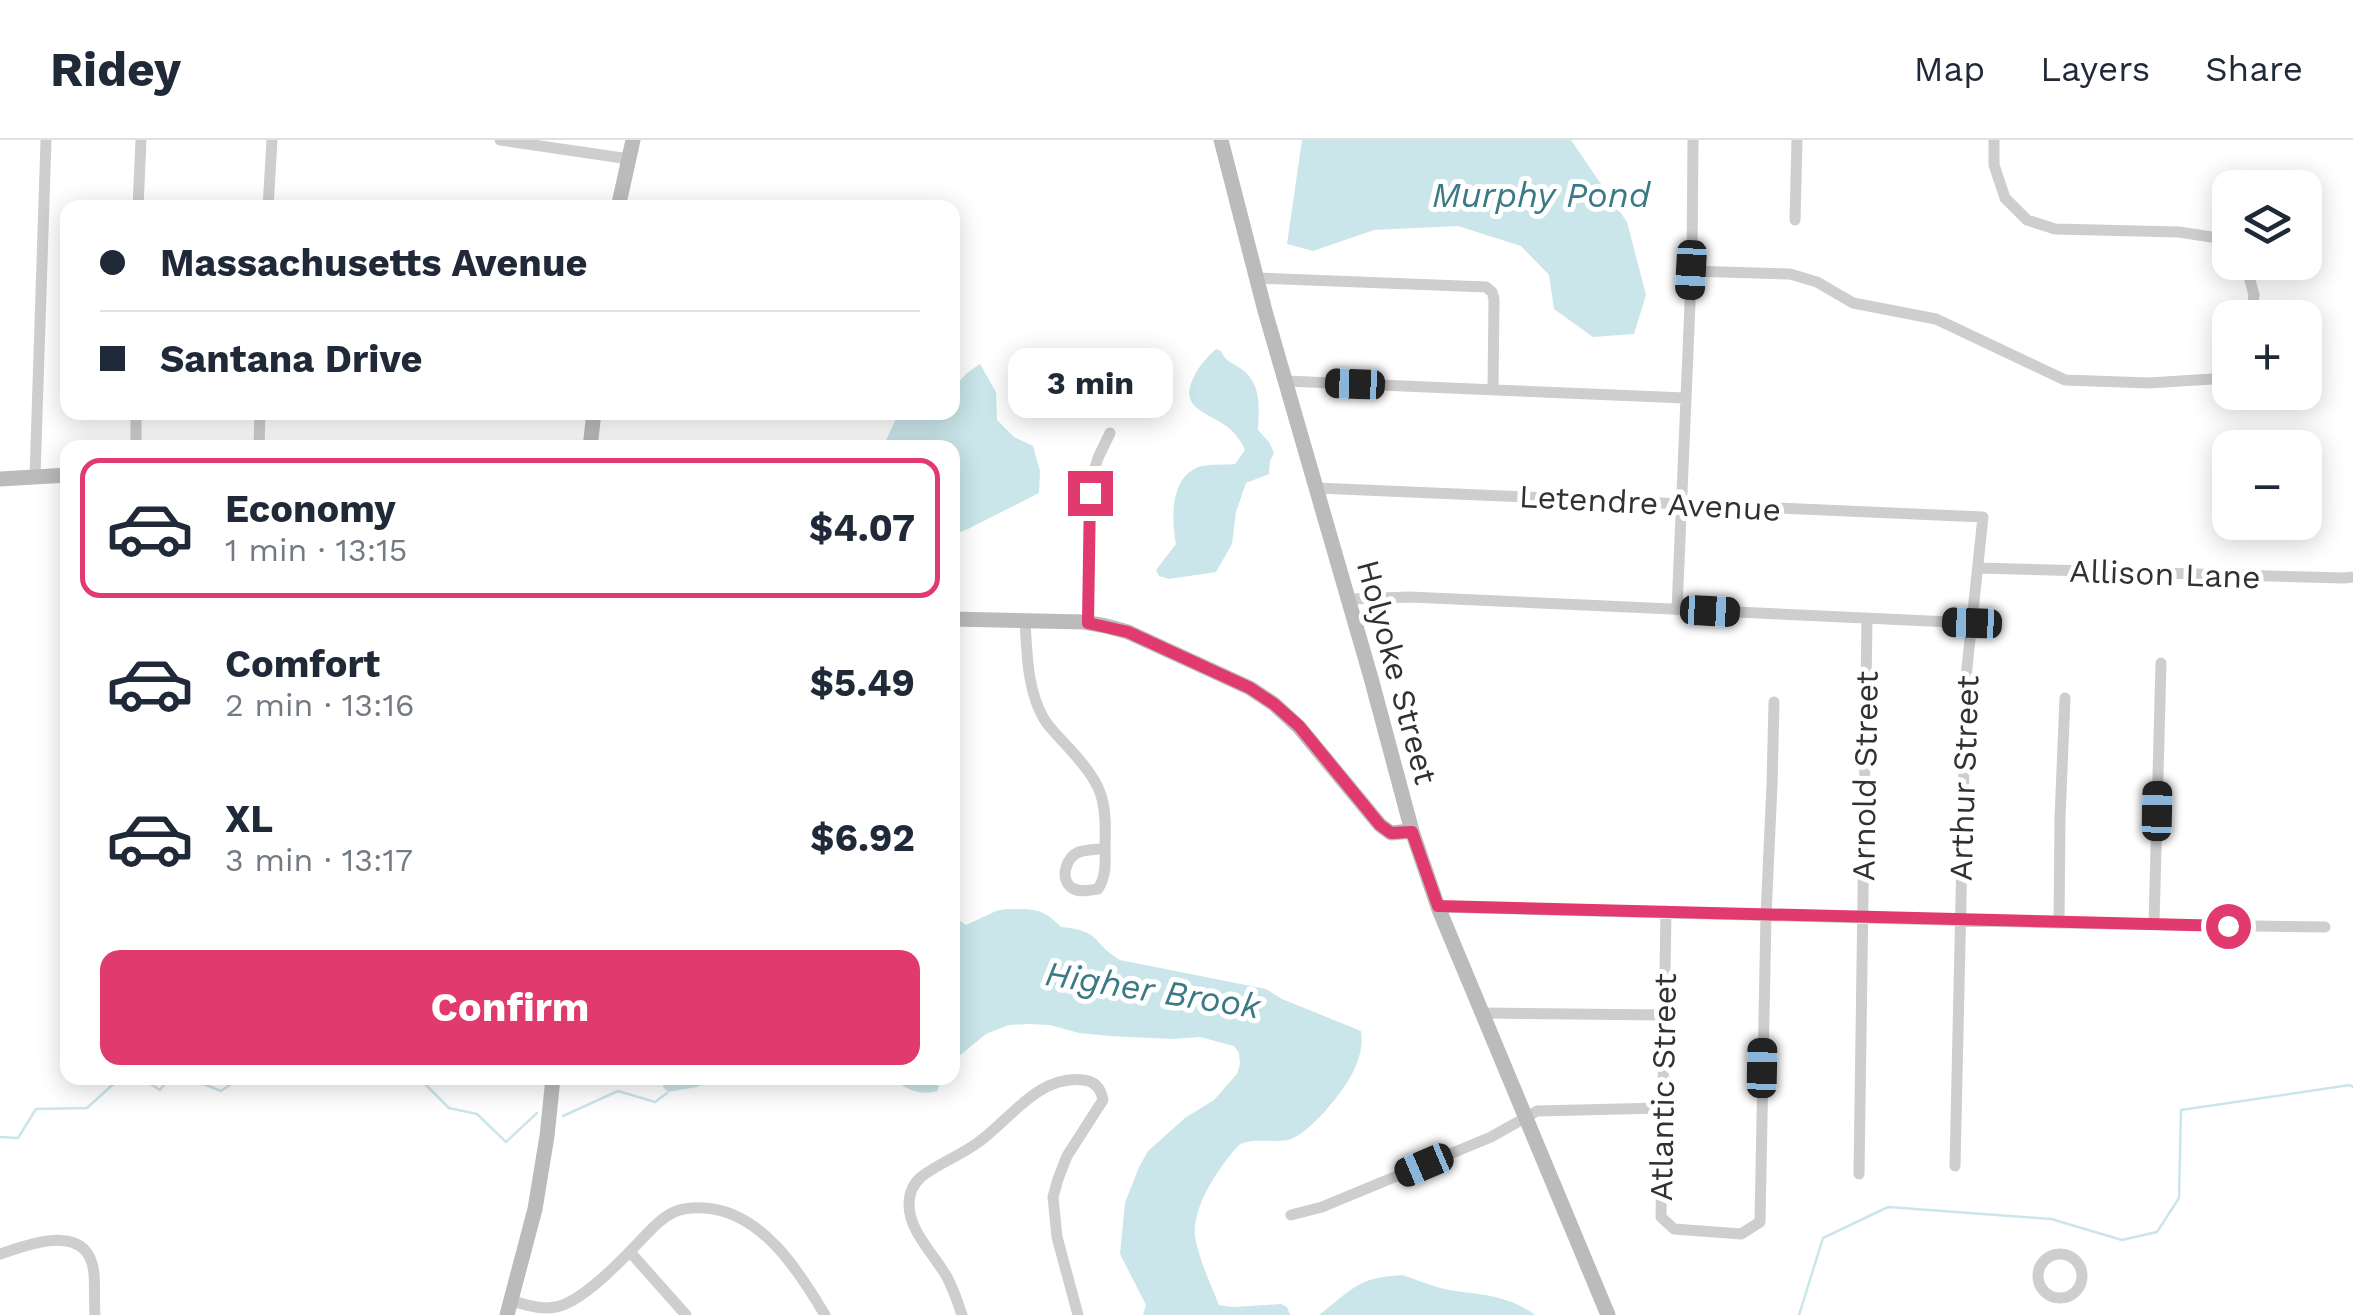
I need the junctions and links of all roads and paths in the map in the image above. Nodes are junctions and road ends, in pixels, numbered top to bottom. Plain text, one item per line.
1 (46, 140) edge
2 (141, 140) edge
3 (272, 140) edge
4 (500, 140) edge
5 (633, 140) edge
6 (1221, 140) edge
7 (1693, 140) edge
8 (1797, 140) edge
9 (1994, 140) edge
10 (629, 159) junction
11 (138, 200) edge
12 (268, 200) edge
13 (620, 200) edge
14 (1795, 220) dead end
15 (2212, 237) edge
16 (1691, 270) junction
17 (1256, 278) junction
18 (2212, 380) edge
19 (1286, 381) junction
20 (1494, 389) junction
21 (1685, 398) junction
22 (1110, 433) dead end
23 (60, 475) edge
24 (36, 476) junction
25 (0, 479) edge
26 (1317, 488) junction
27 (1680, 505) junction
28 (1983, 518) joint
29 (1978, 568) junction
30 (2353, 577) edge
31 (1348, 599) junction
32 (1677, 610) junction
33 (1868, 618) junction
34 (960, 619) edge
35 (1025, 620) junction
36 (1088, 623) junction
37 (1972, 623) junction
38 (2162, 663) dead end
39 (2064, 698) dead end
40 (1774, 702) dead end
41 (1412, 832) junction
42 (1105, 848) dead end
43 (1438, 906) junction
44 (1666, 911) junction
45 (1766, 915) junction
46 (1864, 918) junction
47 (1960, 919) junction
48 (2059, 923) junction
49 (2154, 924) junction
50 (2325, 927) dead end
51 (1482, 1013) junction
52 (1663, 1014) junction
53 (552, 1085) edge
54 (1662, 1108) junction
55 (1525, 1118) junction
56 (1954, 1166) dead end
57 (1859, 1174) dead end
58 (1291, 1215) dead end
59 (630, 1252) junction
60 (0, 1254) edge
61 (2056, 1299) dead end
62 (509, 1308) edge
63 (563, 1310) edge
64 (95, 1315) edge
65 (686, 1315) edge
66 (825, 1315) edge
67 (962, 1315) edge
68 (1078, 1315) edge
69 (1608, 1315) edge
70 (2053, 1315) edge

1 - 24 street
2 - 11 street
3 - 12 street
4 - 10 street
5 - 10 main road
6 - 17 main road, Holyoke Street
7 - 16 street
8 - 14 street
9 - 15 street
10 - 13 main road
16 - 18 street
16 - 21 street
17 - 19 main road, Holyoke Street
17 - 20 street
19 - 20 street
19 - 26 main road, Holyoke Street
20 - 21 street
21 - 27 street
22 - 36 street
23 - 24 main road
24 - 25 main road
26 - 27 street, Letendre Avenue
26 - 31 main road, Holyoke Street
27 - 28 street, Letendre Avenue
27 - 32 street
28 - 29 street, Arthur Street
29 - 30 street, Allison Lane
29 - 37 street, Arthur Street
31 - 32 street
31 - 41 main road, Holyoke Street
32 - 33 street
33 - 37 street
33 - 46 street, Arnold Street
34 - 35 main road
35 - 36 main road
35 - 42 street
36 - 41 main road
37 - 47 street, Arthur Street
38 - 49 street
39 - 48 street
40 - 45 street
41 - 43 main road, Holyoke Street
43 - 44 street
43 - 51 main road, Holyoke Street
44 - 45 street
44 - 52 street, Atlantic Street
45 - 46 street
45 - 54 street, Atlantic Street
46 - 47 street
46 - 57 street, Arnold Street
47 - 48 street
47 - 56 street, Arthur Street
48 - 49 street
49 - 50 street
51 - 52 street
51 - 55 main road, Holyoke Street
52 - 54 street, Atlantic Street
53 - 62 main road
54 - 55 street
55 - 58 street
55 - 69 main road, Holyoke Street
59 - 63 street
59 - 65 street
59 - 66 street
60 - 64 street
61 - 70 street
62 - 63 street
67 - 68 street

